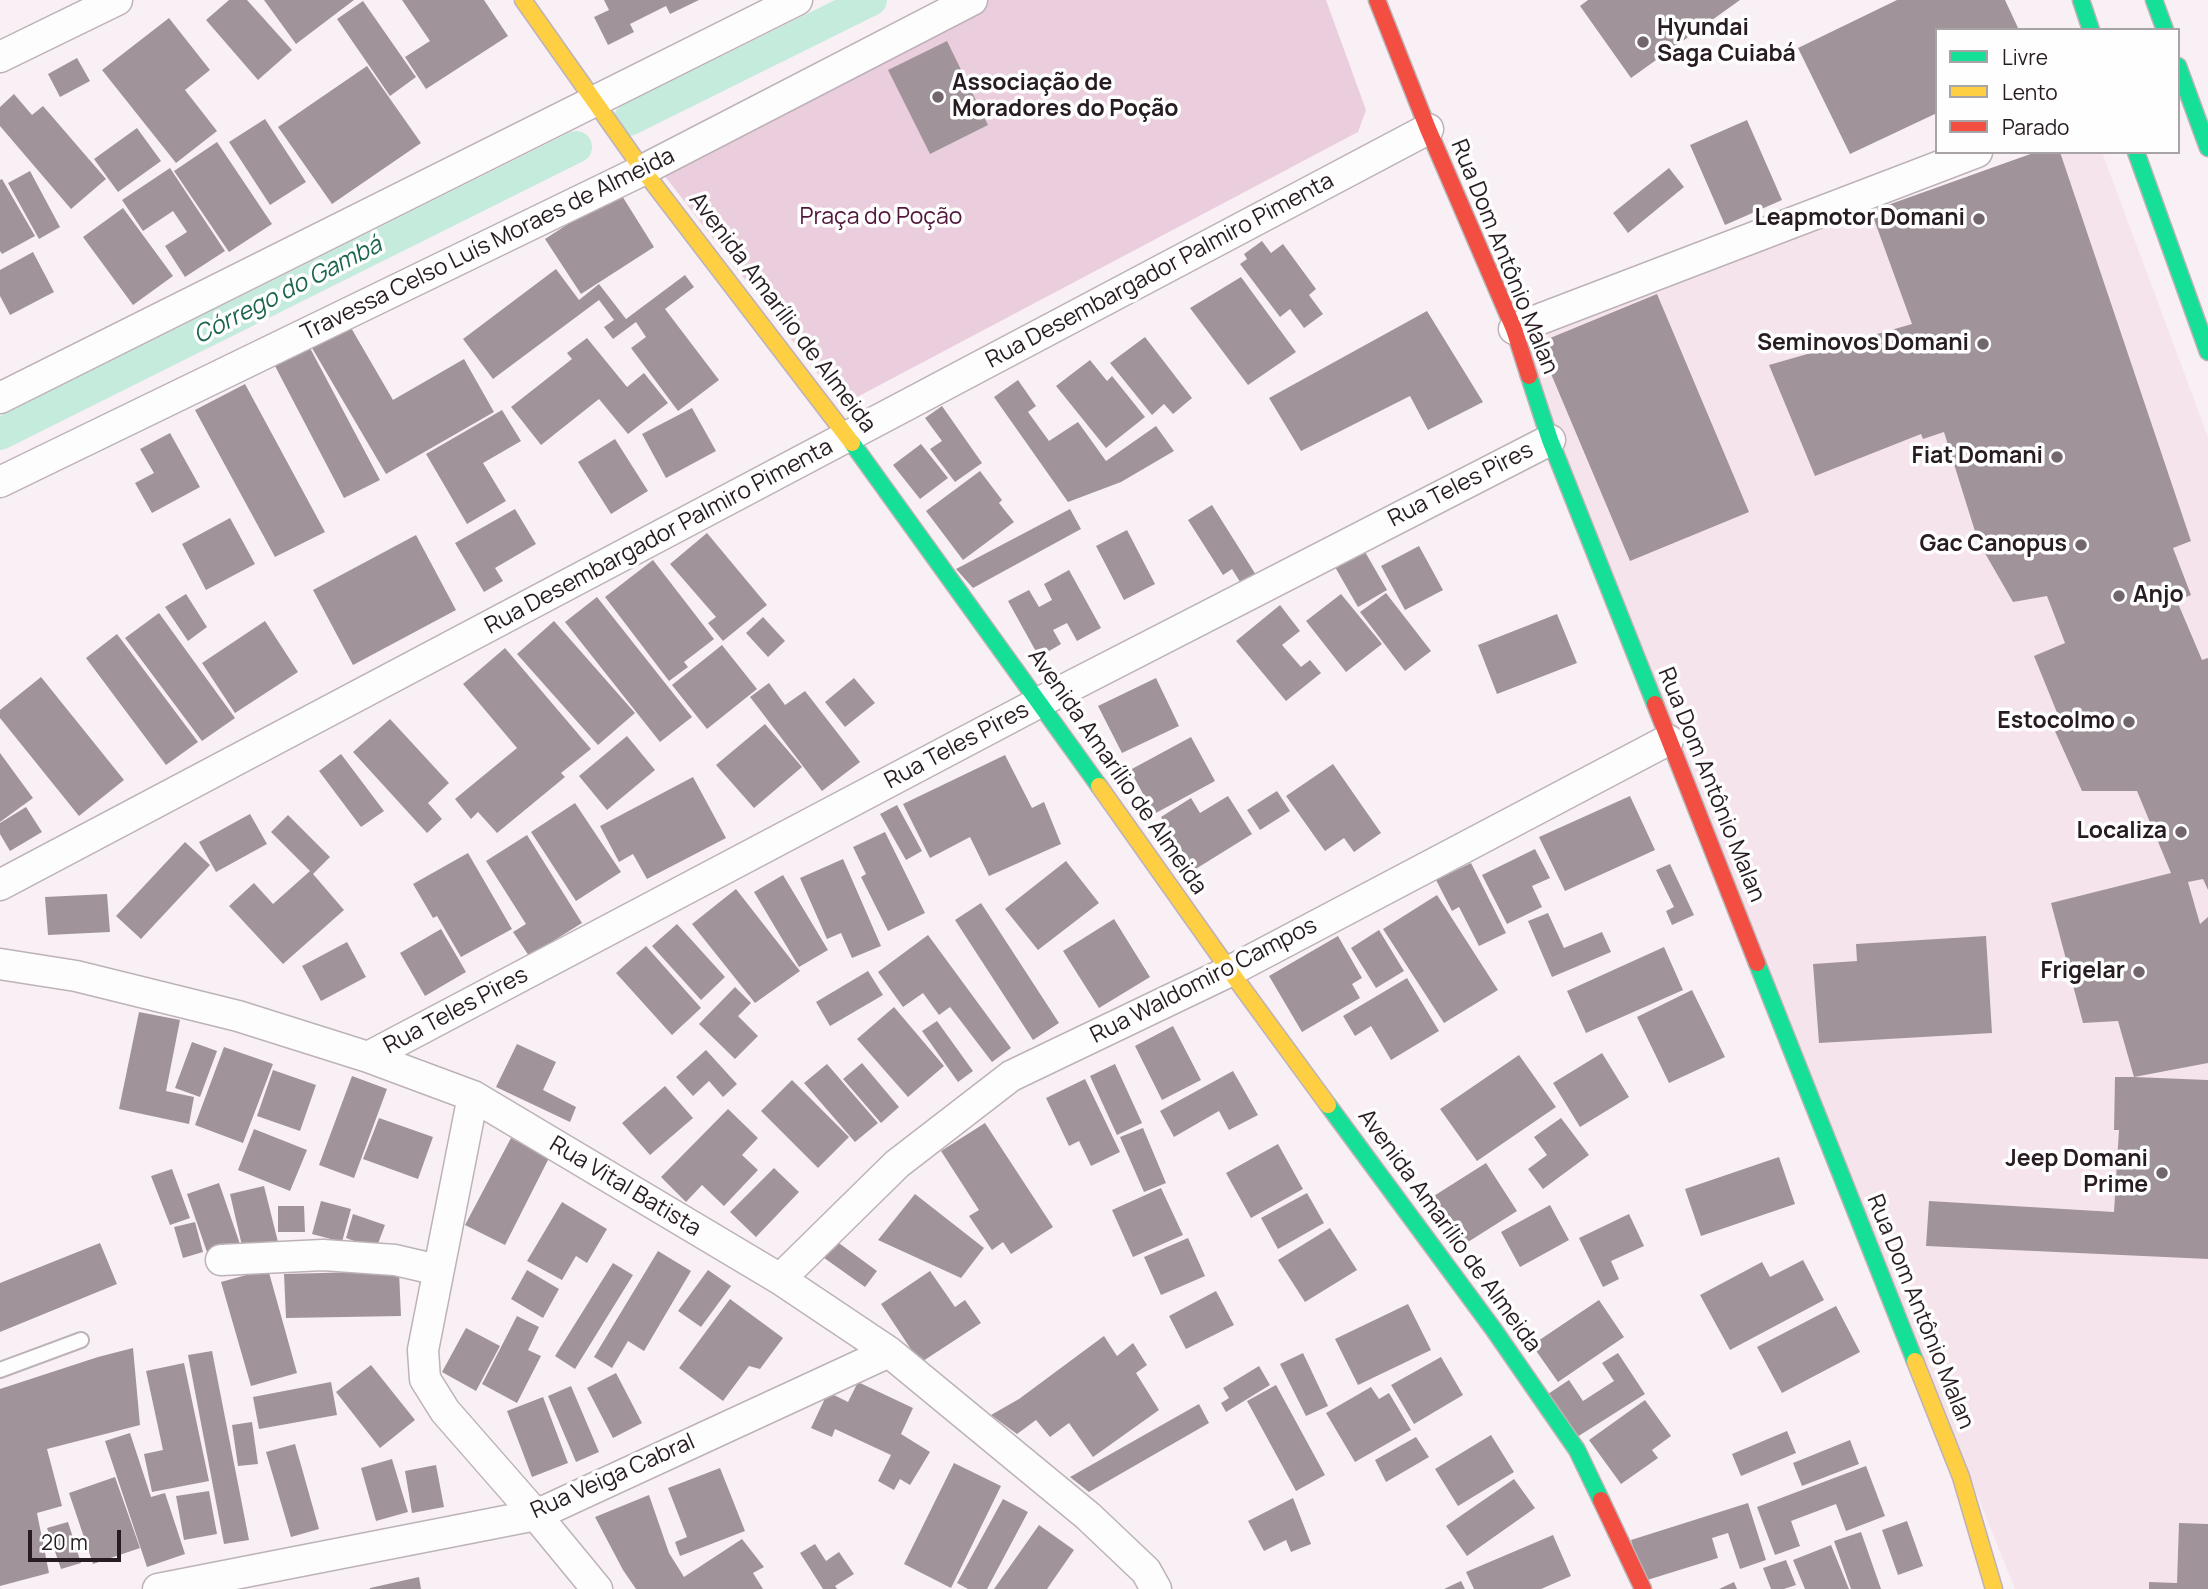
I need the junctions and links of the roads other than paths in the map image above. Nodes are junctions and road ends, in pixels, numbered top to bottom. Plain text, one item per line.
1 (117, 0) edge
2 (523, 0) edge
3 (797, 0) edge
4 (972, 0) edge
5 (1377, 0) edge
6 (2081, 0) edge
7 (2154, 0) edge
8 (2090, 28) edge
9 (2164, 28) edge
10 (0, 57) edge
11 (2180, 71) edge
12 (594, 102) junction
13 (1428, 129) junction
14 (2208, 148) edge
15 (1973, 154) edge
16 (2137, 154) edge
17 (643, 170) junction
18 (1514, 329) junction
19 (2208, 352) edge
20 (0, 398) edge
21 (848, 437) junction
22 (1550, 440) junction
23 (0, 482) edge
24 (1040, 702) junction
25 (1668, 740) junction
26 (0, 885) edge
27 (0, 964) edge
28 (1230, 971) junction
29 (368, 1057) junction
30 (473, 1096) junction
31 (221, 1260) dead end
32 (438, 1270) junction
33 (780, 1279) junction
34 (81, 1340) dead end
35 (889, 1352) junction
36 (0, 1370) edge
37 (536, 1515) junction
38 (158, 1589) edge
39 (597, 1589) edge
40 (1156, 1589) edge
41 (1643, 1589) edge
42 (1994, 1589) edge

1 - 10 street
2 - 12 street, Avenida Amarílio de Almeida
3 - 12 street
4 - 17 street, Travessa Celso Luís Moraes de Almeida
5 - 13 street, Rua Dom Antônio Malan
6 - 8 street
7 - 9 street
11 - 14 street
12 - 17 street, Avenida Amarílio de Almeida
12 - 20 street
13 - 18 street, Rua Dom Antônio Malan
13 - 21 street, Rua Desembargador Palmiro Pimenta
15 - 18 street
16 - 19 street
17 - 21 street, Avenida Amarílio de Almeida
17 - 23 street, Travessa Celso Luís Moraes de Almeida
18 - 22 street, Rua Dom Antônio Malan
21 - 24 street, Avenida Amarílio de Almeida
21 - 26 street, Rua Desembargador Palmiro Pimenta
22 - 24 street, Rua Teles Pires
22 - 25 street, Rua Dom Antônio Malan
24 - 28 street, Avenida Amarílio de Almeida
24 - 29 street, Rua Teles Pires
25 - 28 street, Rua Waldomiro Campos
25 - 42 street, Rua Dom Antônio Malan
27 - 29 street, Rua Vital Batista
28 - 33 street, Rua Waldomiro Campos
28 - 41 street, Avenida Amarílio de Almeida
29 - 30 street, Rua Vital Batista
30 - 32 street
30 - 33 street, Rua Vital Batista
31 - 32 street
32 - 37 street
33 - 35 street, Rua Vital Batista
34 - 36 lane
35 - 37 street, Rua Veiga Cabral
35 - 40 street, Rua Vital Batista
37 - 38 street, Rua Veiga Cabral
37 - 39 street

